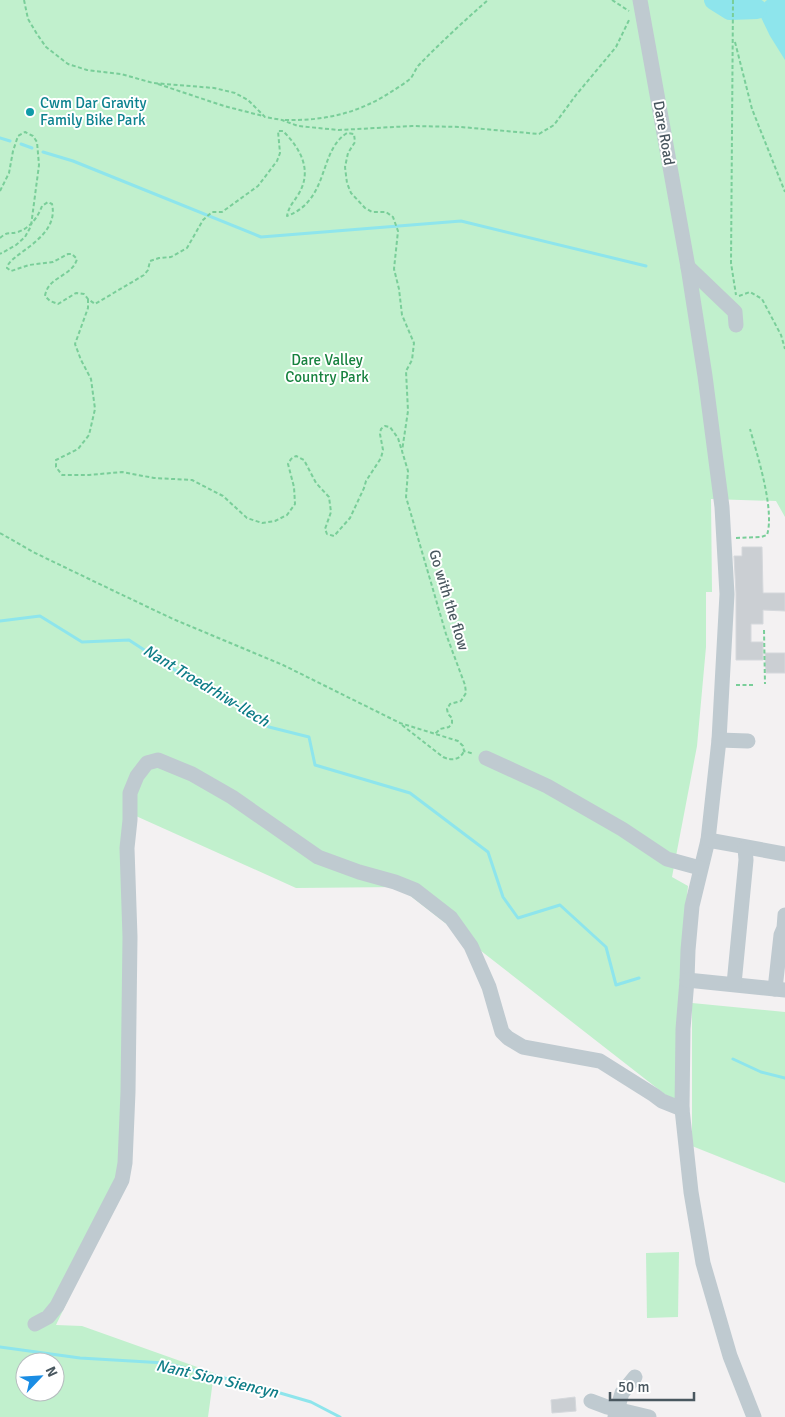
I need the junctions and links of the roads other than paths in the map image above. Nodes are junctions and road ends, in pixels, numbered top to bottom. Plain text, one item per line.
1 (640, 0) edge
2 (688, 267) junction
3 (736, 325) dead end
4 (719, 740) junction
5 (748, 741) dead end
6 (486, 758) road end
7 (708, 840) junction
8 (745, 848) junction
9 (785, 854) edge
10 (700, 868) junction
11 (785, 924) edge
12 (687, 980) junction
13 (734, 984) junction
14 (780, 989) edge
15 (682, 1109) junction
16 (35, 1324) dead end
17 (635, 1377) dead end
18 (591, 1401) dead end
19 (616, 1413) edge
20 (648, 1417) edge
21 (754, 1417) edge

1 - 2 lane, Dare Road
2 - 3 lane
2 - 4 lane, Dare Road
4 - 5 lane
4 - 7 lane, Dare Road
6 - 10 lane
7 - 8 lane
7 - 10 lane, Dare Road
8 - 9 lane
8 - 13 lane
10 - 12 lane, Dare Road
11 - 14 lane
12 - 13 lane
12 - 15 lane, Dare Road
13 - 14 lane
15 - 16 lane
15 - 21 lane, Dare Road
17 - 19 lane
18 - 19 lane
19 - 20 lane

